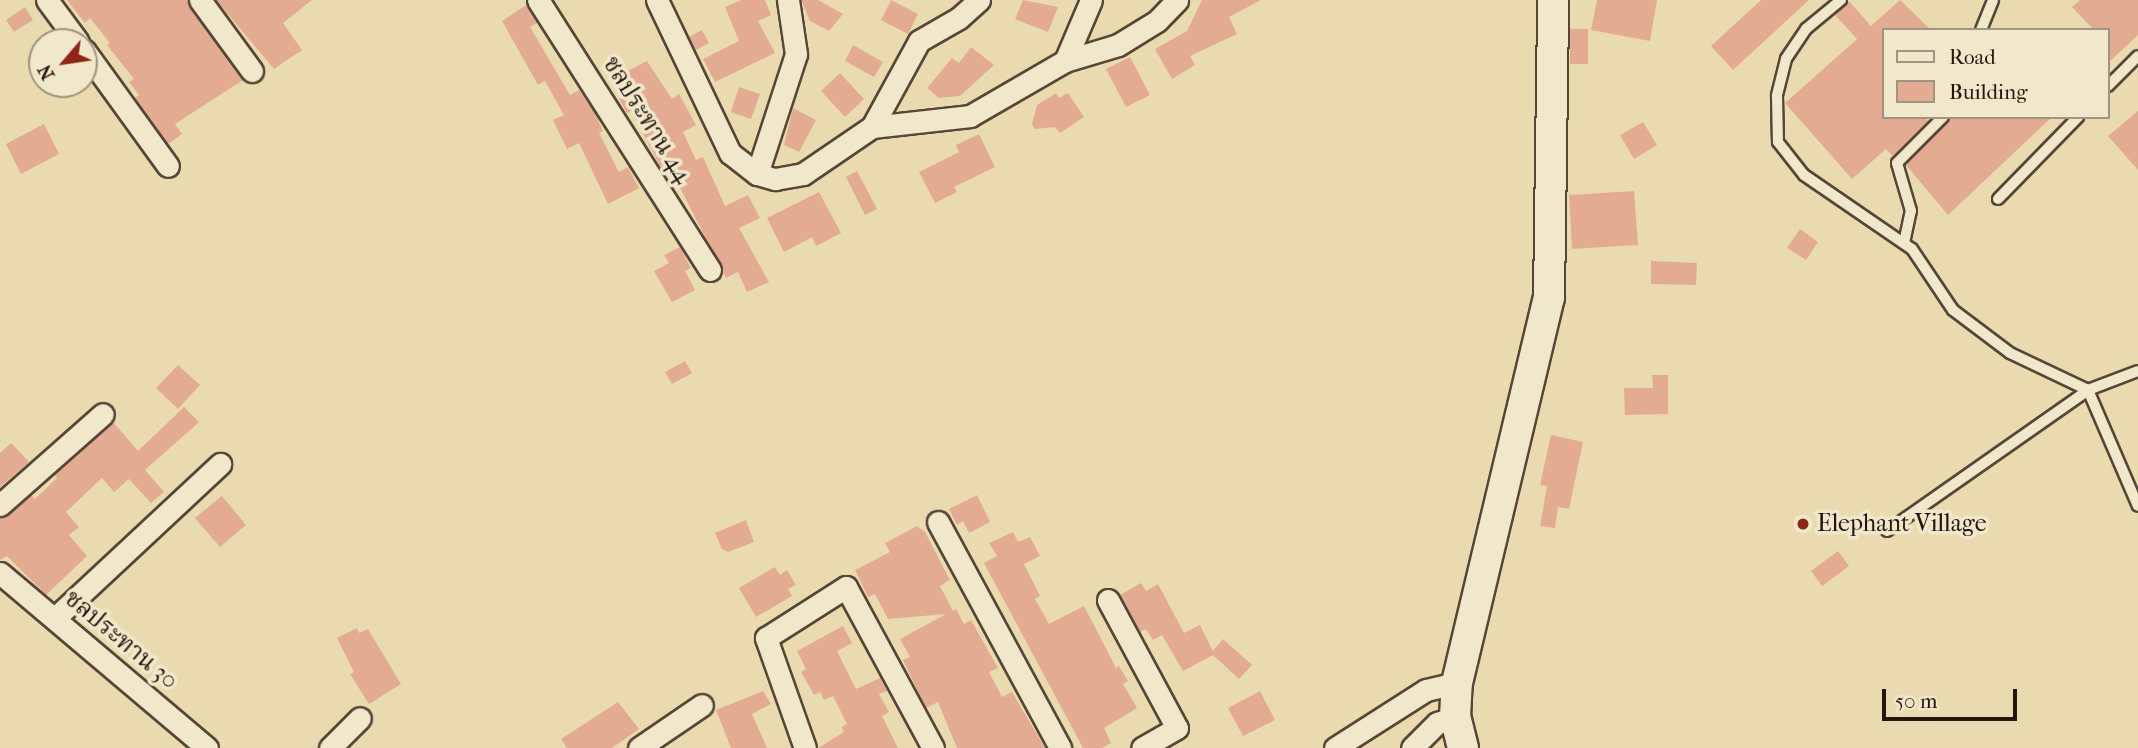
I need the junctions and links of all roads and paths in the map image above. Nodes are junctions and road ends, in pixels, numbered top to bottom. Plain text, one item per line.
1 (47, 0) edge
2 (200, 0) edge
3 (538, 0) edge
4 (657, 0) edge
5 (788, 0) edge
6 (979, 0) edge
7 (1091, 0) edge
8 (1177, 0) edge
9 (1553, 0) edge
10 (1841, 0) edge
11 (1993, 0) edge
12 (68, 28) edge
13 (1983, 28) edge
14 (2138, 56) edge
15 (1065, 61) junction
16 (98, 69) edge
17 (252, 71) dead end
18 (2110, 84) edge
19 (1941, 119) edge
20 (2076, 119) edge
21 (872, 127) junction
22 (168, 166) dead end
23 (757, 174) junction
24 (1998, 199) dead end
25 (1904, 243) junction
26 (710, 270) dead end
27 (2138, 371) edge
28 (2088, 390) junction
29 (103, 414) dead end
30 (220, 464) dead end
31 (0, 505) edge
32 (2138, 506) edge
33 (938, 522) dead end
34 (1887, 531) dead end
35 (0, 574) edge
36 (1108, 600) dead end
37 (55, 618) junction
38 (1457, 683) junction
39 (702, 705) dead end
40 (1455, 717) junction
41 (360, 718) dead end
42 (207, 748) edge
43 (330, 748) edge
44 (639, 748) edge
45 (805, 748) edge
46 (933, 748) edge
47 (1060, 748) edge
48 (1142, 748) edge
49 (1335, 748) edge
50 (1412, 748) edge
51 (1462, 748) edge

1 - 12 street
2 - 17 street
3 - 26 street, ชลประทาน 44
4 - 23 street
5 - 23 street
6 - 21 street
7 - 15 street
8 - 15 street
9 - 38 street
10 - 25 lane
11 - 13 lane
14 - 18 lane
15 - 21 street
16 - 22 street
19 - 25 lane
20 - 24 lane
21 - 23 street
25 - 28 lane
27 - 28 lane
28 - 32 lane
28 - 34 lane
29 - 31 street
30 - 37 street
33 - 47 street
35 - 37 street, ชลประทาน 30
36 - 48 street
37 - 42 street, ชลประทาน 30
38 - 40 street
38 - 49 street
39 - 44 street
40 - 50 street
40 - 51 street
41 - 43 street
45 - 46 street

